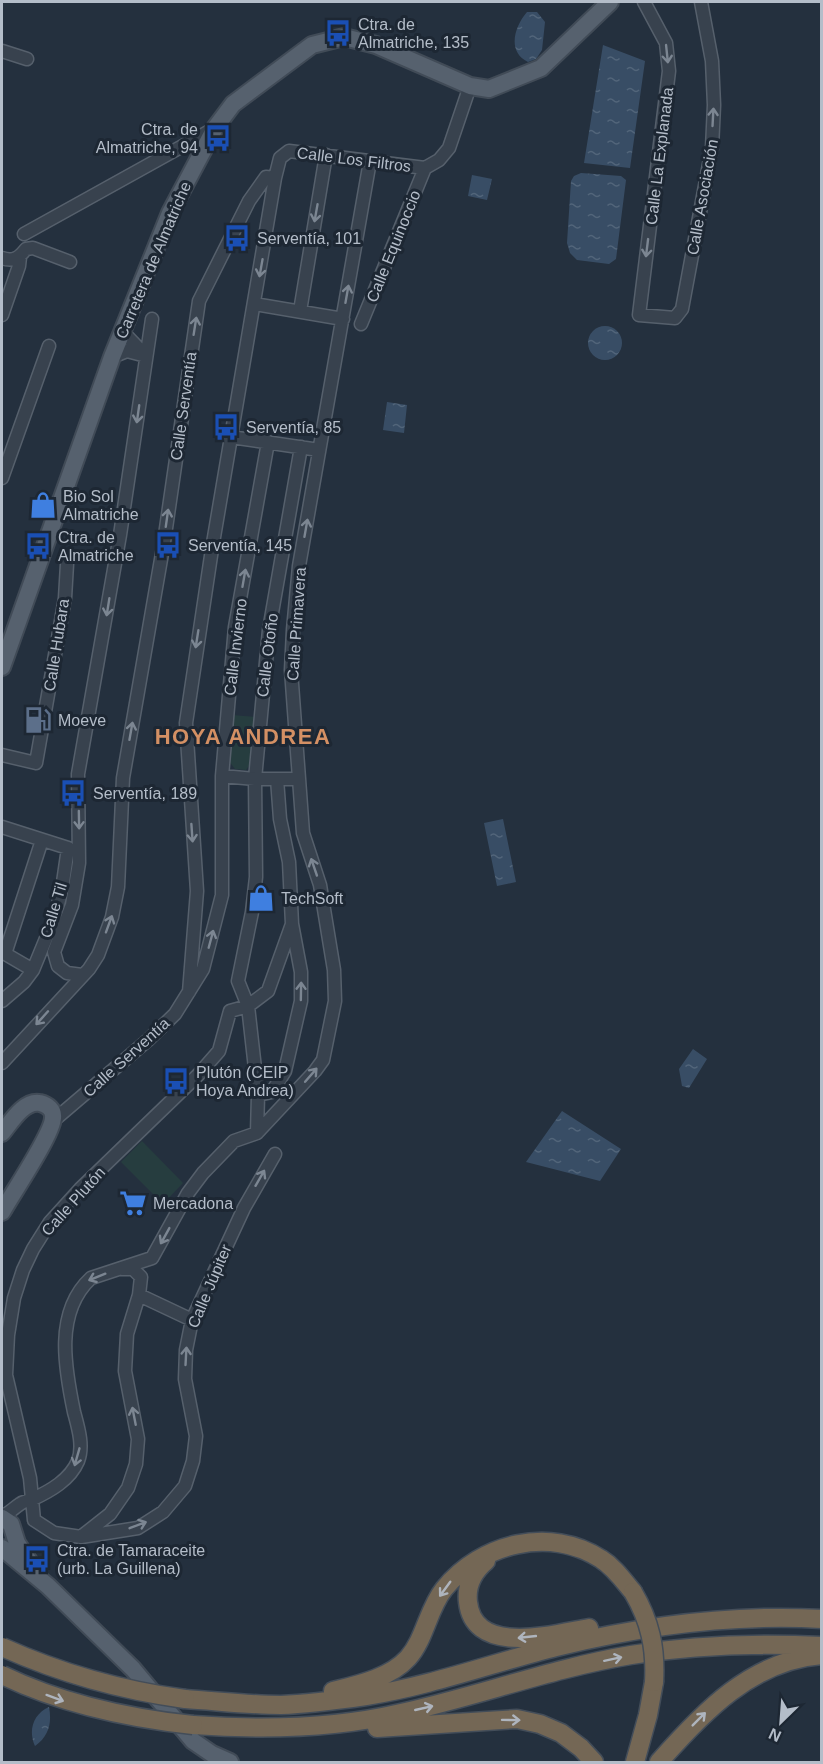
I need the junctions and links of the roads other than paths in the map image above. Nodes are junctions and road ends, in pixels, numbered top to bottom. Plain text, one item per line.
1 (610, 2) edge
2 (644, 2) edge
3 (701, 2) edge
4 (2, 51) edge
5 (27, 59) dead end
6 (470, 86) junction
7 (215, 128) junction
8 (326, 155) junction
9 (370, 161) junction
10 (425, 168) junction
11 (275, 178) junction
12 (24, 234) dead end
13 (20, 257) junction
14 (2, 260) edge
15 (70, 262) dead end
16 (254, 304) junction
17 (300, 311) junction
18 (2, 315) edge
19 (675, 318) joint
20 (152, 319) dead end
21 (343, 319) junction
22 (361, 324) dead end
23 (122, 331) junction
24 (49, 346) dead end
25 (146, 356) junction
26 (112, 357) junction
27 (231, 437) junction
28 (268, 442) junction
29 (301, 447) junction
30 (319, 450) junction
31 (5, 458) edge
32 (2, 478) edge
33 (67, 564) dead end
34 (2, 667) edge
35 (2, 755) edge
36 (222, 776) junction
37 (255, 779) junction
38 (277, 779) junction
39 (299, 779) junction
40 (2, 830) edge
41 (42, 840) junction
42 (292, 924) junction
43 (3, 953) edge
44 (33, 970) junction
45 (82, 975) junction
46 (189, 992) junction
47 (2, 1001) edge
48 (248, 1006) junction
49 (2, 1063) edge
50 (258, 1095) junction
51 (53, 1121) junction
52 (2, 1133) edge
53 (257, 1133) junction
54 (275, 1154) dead end
55 (4, 1203) edge
56 (120, 1269) junction
57 (139, 1295) junction
58 (192, 1320) junction
59 (31, 1500) junction
60 (2, 1517) edge
61 (34, 1520) junction
62 (81, 1537) junction
63 (5, 1542) edge
64 (510, 1545) junction
65 (818, 1619) edge
66 (822, 1646) edge
67 (2, 1647) edge
68 (822, 1655) edge
69 (2, 1675) edge
70 (246, 1699) junction
71 (242, 1732) junction
72 (230, 1762) edge
73 (594, 1762) edge
74 (635, 1762) edge
75 (659, 1762) edge

1 - 6 main road, Carretera de Almatriche
2 -> 19 street, Calle La Explanada
19 -> 3 street, Calle Asociación
4 - 5 street
6 - 7 main road, Carretera de Almatriche
6 - 10 street, Calle Los Filtros
7 - 12 street
7 - 23 main road, Carretera de Almatriche
8 - 9 street, Calle Los Filtros
8 - 11 street, Calle Los Filtros
8 -> 17 street
9 - 10 street, Calle Los Filtros
21 -> 9 street, Calle Primavera
10 - 22 street, Calle Equinoccio
11 -> 16 street
45 -> 11 street, Calle Serventía
13 - 14 street
13 - 15 street
13 - 18 street
16 - 17 street
16 - 27 street
17 - 21 street
20 - 25 street
21 - 30 street, Calle Primavera
23 - 25 street
23 - 26 main road, Carretera de Almatriche
24 - 31 street
25 - 26 street
25 -> 45 street
26 - 34 main road, Carretera de Almatriche
27 - 28 street
27 -> 46 street
28 - 29 street
36 -> 28 street, Calle Invierno
29 - 30 street
29 - 37 street, Calle Otoño
39 -> 30 street, Calle Primavera
31 - 32 street
33 - 35 street, Calle Hubara
36 - 37 street
46 -> 36 street, Calle Invierno
37 - 38 street
37 - 48 street, Calle Otoño
38 - 39 street
38 - 42 street
53 -> 39 street, Calle Primavera
40 - 41 street
41 - 43 street
41 - 44 street, Calle Til
42 - 48 street
50 -> 42 street
43 - 44 street
44 - 47 street
45 -> 49 street
46 - 51 street, Calle Serventía
48 - 50 street, Calle Otoño
48 - 59 street, Calle Plutón
50 - 53 street, Calle Otoño
51 - 52 main road
51 - 55 main road
53 -> 56 street
58 -> 54 street, Calle Júpiter
56 - 57 street
56 -> 59 street
57 - 58 street
62 -> 57 street
62 -> 58 street, Calle Júpiter
59 - 60 street
59 - 61 street, Calle Plutón
60 - 63 main road
61 - 62 street, Calle Júpiter
61 - 63 street
63 - 72 main road
65 -> 64 highway
64 -> 70 highway
64 - 74 highway, bridge
65 - 70 highway
71 -> 66 highway
67 - 70 highway, bridge
75 -> 68 highway
69 -> 71 highway, bridge
71 -> 73 highway

